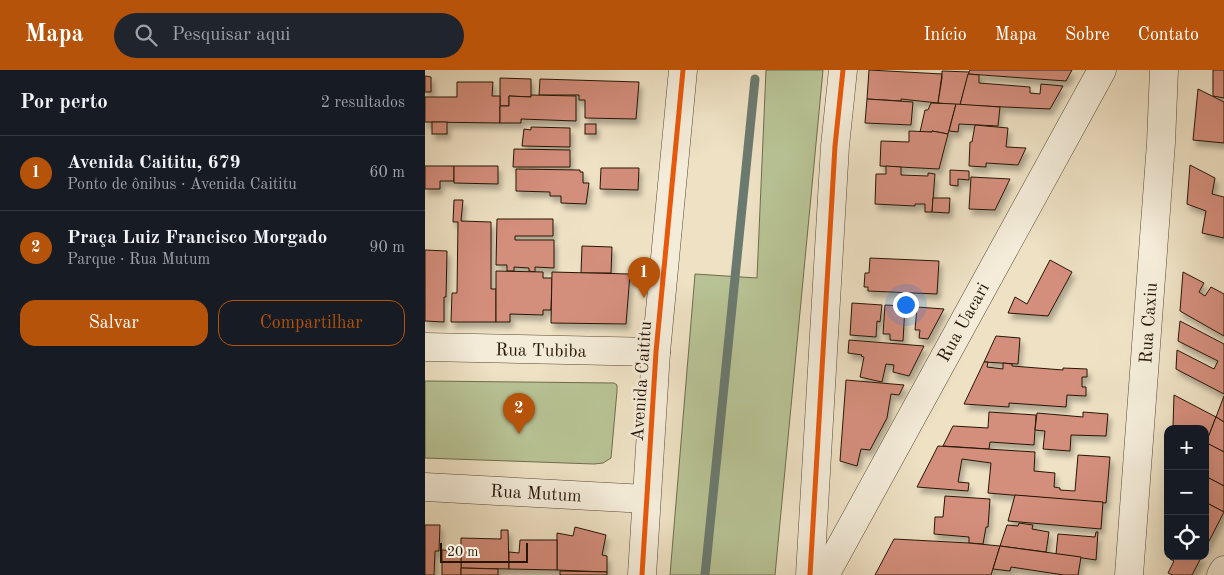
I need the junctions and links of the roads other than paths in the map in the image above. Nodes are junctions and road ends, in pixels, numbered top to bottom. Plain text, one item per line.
1 (683, 70) edge
2 (843, 70) edge
3 (1102, 70) edge
4 (1164, 70) edge
5 (425, 347) edge
6 (656, 352) junction
7 (425, 487) edge
8 (646, 498) junction
9 (1224, 570) edge
10 (642, 575) edge
11 (811, 575) edge
12 (825, 575) edge
13 (1129, 575) edge
14 (1221, 575) edge

1 - 6 street, Avenida Caititu
2 - 11 street
3 - 12 street, Rua Uacari
4 - 13 street, Rua Caxiu
5 - 6 street, Rua Tubiba
6 - 8 street, Avenida Caititu
7 - 8 street, Rua Mutum
8 - 10 street, Avenida Caititu
9 - 14 street

